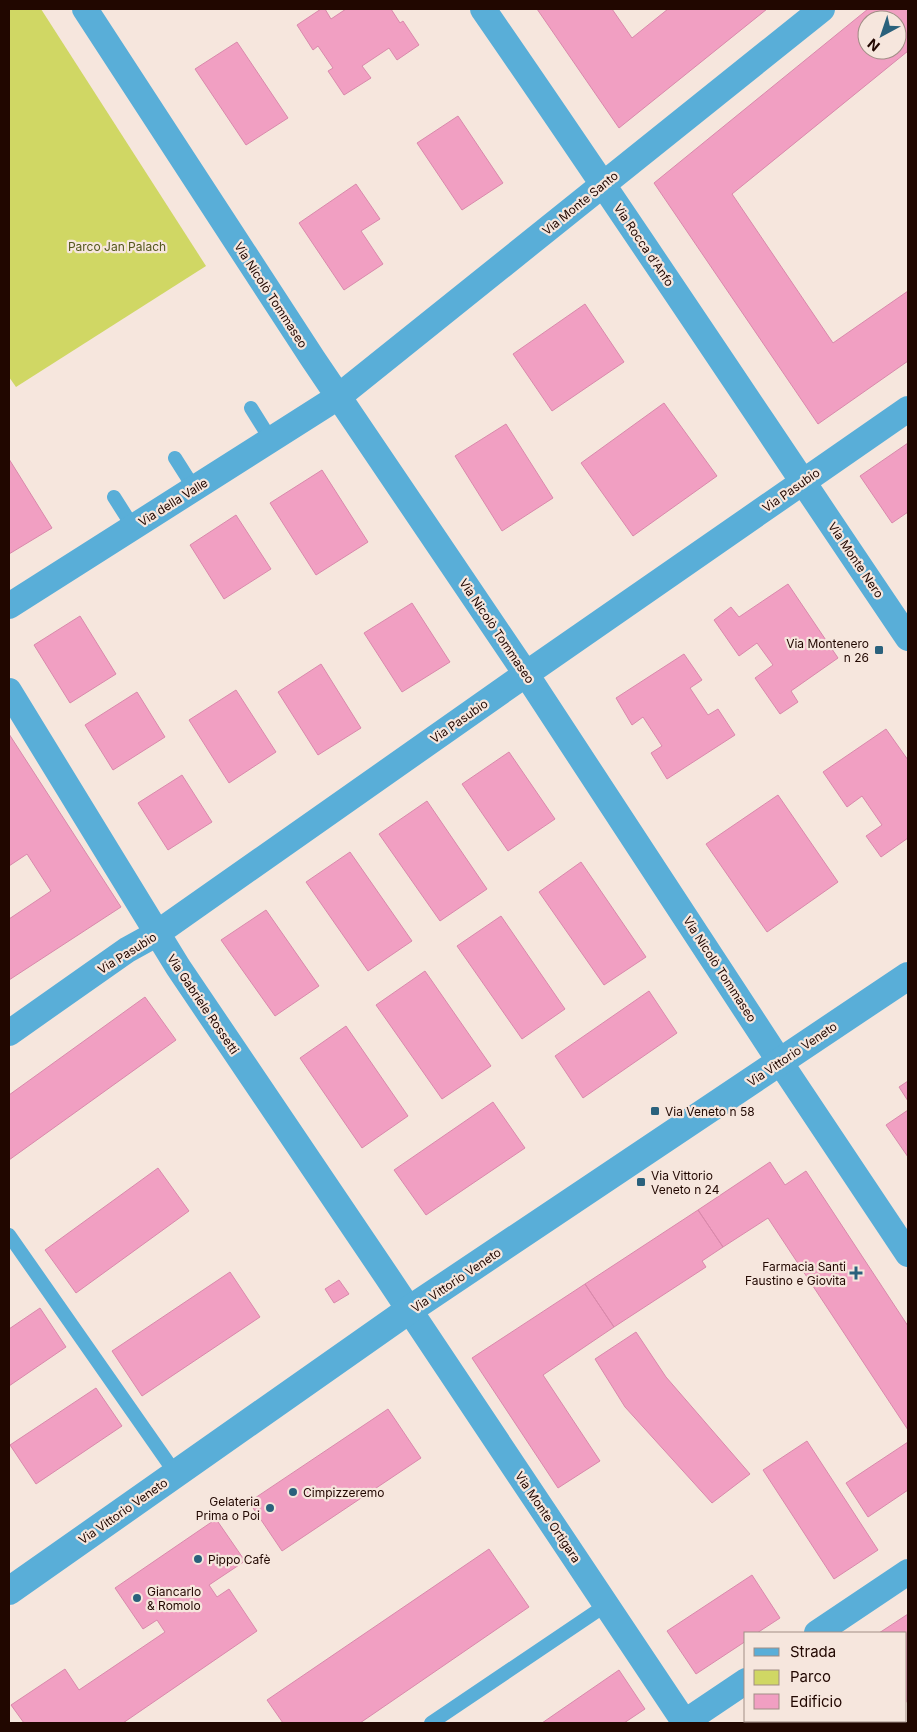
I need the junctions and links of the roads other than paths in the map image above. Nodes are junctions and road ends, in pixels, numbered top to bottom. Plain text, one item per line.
1 (85, 9) edge
2 (483, 9) edge
3 (822, 9) edge
4 (604, 183) junction
5 (338, 397) junction
6 (251, 408) dead end
7 (908, 409) edge
8 (271, 440) junction
9 (175, 458) dead end
10 (803, 482) junction
11 (194, 488) junction
12 (114, 497) dead end
13 (133, 527) junction
14 (9, 606) edge
15 (908, 638) edge
16 (526, 674) junction
17 (9, 691) edge
18 (156, 934) junction
19 (908, 976) edge
20 (9, 1033) edge
21 (780, 1062) junction
22 (9, 1235) edge
23 (908, 1254) edge
24 (409, 1310) junction
25 (176, 1474) junction
26 (908, 1572) edge
27 (9, 1591) edge
28 (606, 1605) junction
29 (818, 1632) edge
30 (744, 1682) edge
31 (431, 1723) edge
32 (685, 1723) edge

1 - 5 street, Via Nicolò Tommaseo
2 - 4 street, Via Rocca d'Anfo
3 - 4 street, Via Monte Santo
4 - 5 street, Via Monte Santo
4 - 10 street, Via Rocca d'Anfo
5 - 8 street, Via della Valle
5 - 16 street, Via Nicolò Tommaseo
6 - 8 lane
7 - 10 street, Via Pasubio
8 - 11 street, Via della Valle
9 - 11 lane
10 - 15 street, Via Monte Nero
10 - 16 street, Via Pasubio
11 - 13 street, Via della Valle
12 - 13 lane
13 - 14 street, Via della Valle
16 - 18 street, Via Pasubio
16 - 21 street, Via Nicolò Tommaseo
17 - 18 street, Via Gabriele Rossetti
18 - 20 street, Via Pasubio
18 - 24 street, Via Gabriele Rossetti
19 - 21 street, Via Vittorio Veneto
21 - 23 street, Via Nicolò Tommaseo
21 - 24 street, Via Vittorio Veneto
22 - 25 lane
24 - 25 street, Via Vittorio Veneto
24 - 28 street, Via Monte Ortigara
25 - 27 street, Via Vittorio Veneto
26 - 29 street
28 - 31 lane
28 - 32 street, Via Monte Ortigara
30 - 32 street

